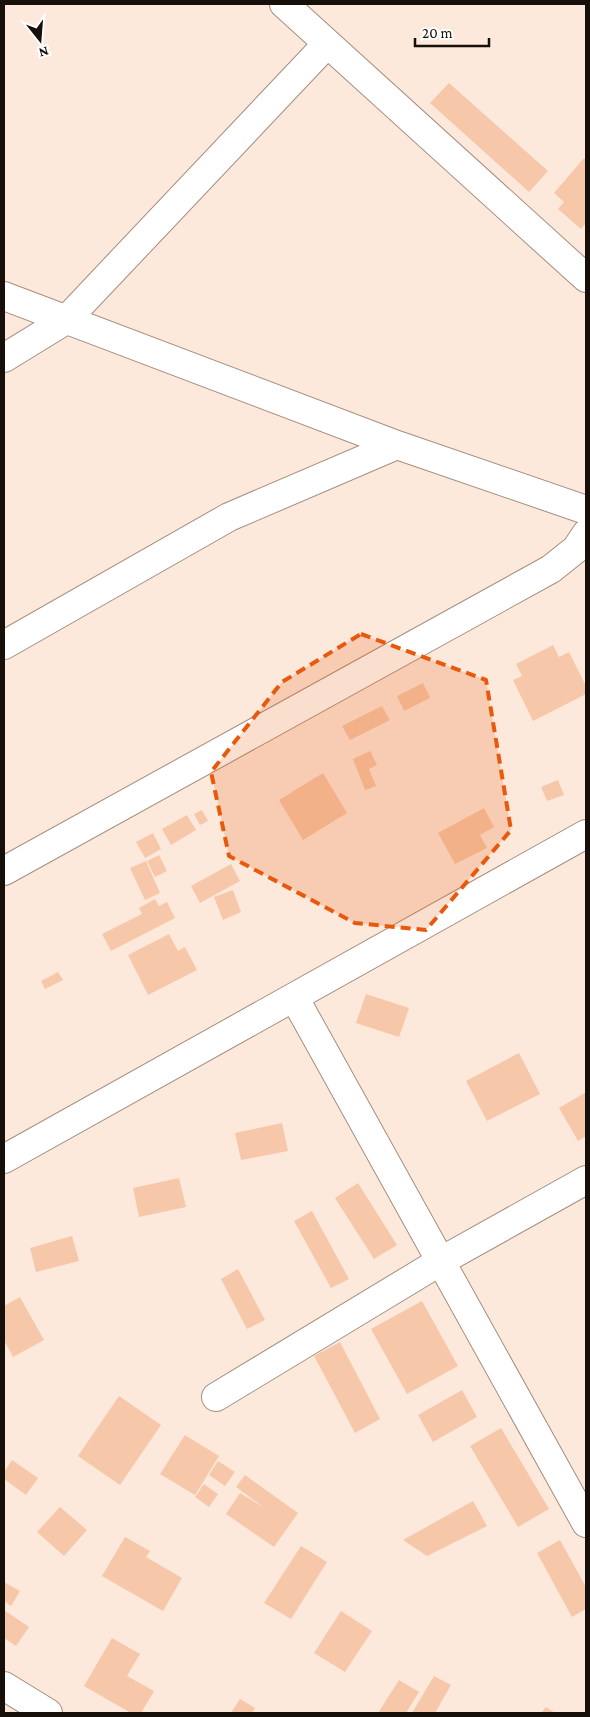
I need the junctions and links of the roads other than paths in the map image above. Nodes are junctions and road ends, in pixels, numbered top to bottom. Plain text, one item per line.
1 (284, 4) edge
2 (327, 44) junction
3 (586, 278) edge
4 (4, 296) edge
5 (66, 320) junction
6 (4, 358) edge
7 (397, 445) junction
8 (586, 510) edge
9 (586, 534) edge
10 (4, 645) edge
11 (586, 834) edge
12 (4, 871) edge
13 (294, 996) junction
14 (4, 1159) edge
15 (586, 1180) edge
16 (441, 1261) junction
17 (216, 1396) dead end
18 (586, 1523) edge
19 (4, 1686) edge
20 (48, 1713) edge

1 - 2 main road
2 - 3 main road
2 - 5 main road
4 - 5 main road
5 - 6 main road
5 - 7 main road
7 - 8 main road
7 - 10 main road
9 - 12 main road
11 - 13 main road
13 - 14 main road
13 - 16 main road
15 - 16 main road
16 - 17 main road
16 - 18 main road
19 - 20 main road

